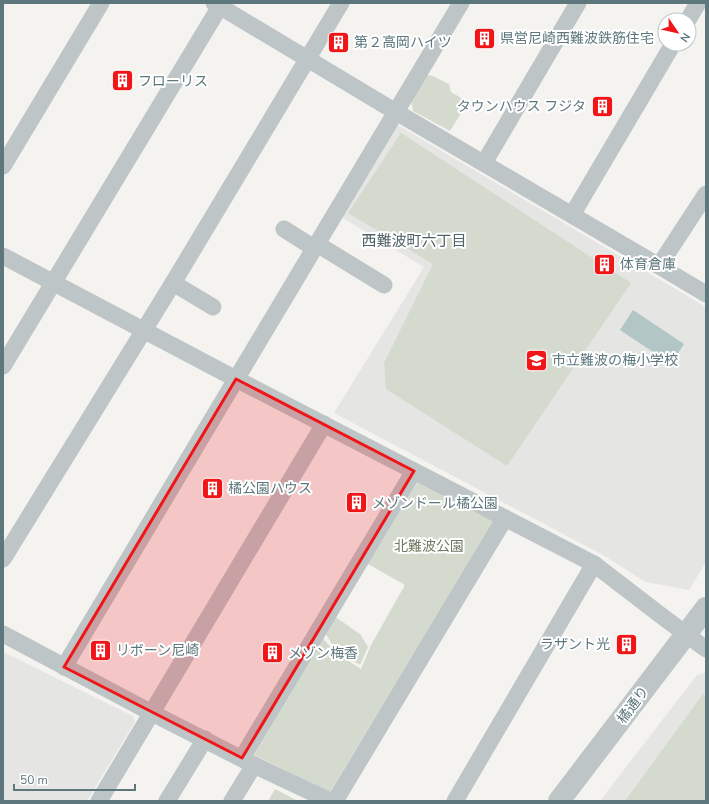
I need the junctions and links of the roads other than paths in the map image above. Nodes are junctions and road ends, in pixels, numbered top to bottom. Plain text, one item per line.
1 (101, 3) edge
2 (341, 3) edge
3 (461, 3) edge
4 (578, 3) edge
5 (698, 3) edge
6 (218, 4) edge
7 (706, 8) edge
8 (693, 12) edge
9 (668, 52) edge
10 (307, 59) junction
11 (396, 112) junction
12 (484, 163) junction
13 (3, 166) edge
14 (706, 194) edge
15 (572, 215) junction
16 (284, 229) dead end
17 (316, 246) junction
18 (3, 256) edge
19 (659, 266) junction
20 (54, 282) junction
21 (173, 283) junction
22 (384, 285) dead end
23 (706, 294) edge
24 (213, 308) dead end
25 (145, 330) junction
26 (3, 366) edge
27 (236, 379) junction
28 (324, 424) junction
29 (414, 471) junction
30 (505, 518) junction
31 (3, 559) edge
32 (594, 564) junction
33 (706, 608) edge
34 (3, 634) edge
35 (686, 634) junction
36 (706, 649) edge
37 (64, 666) junction
38 (152, 713) junction
39 (205, 739) junction
40 (248, 761) junction
41 (99, 801) edge
42 (167, 801) edge
43 (232, 801) edge
44 (330, 801) edge
45 (335, 801) edge
46 (455, 801) edge
47 (559, 801) edge

1 - 13 street
2 - 10 street
3 - 11 street
4 - 12 street
5 - 7 street
5 - 8 street
6 - 10 street
6 - 20 street
9 - 15 street
10 - 11 street
10 - 21 street
11 - 12 street
11 - 17 street
12 - 15 street
14 - 19 street
15 - 19 street
16 - 17 street
17 - 22 street
17 - 27 street
18 - 20 street
19 - 23 street
20 - 25 street
20 - 26 street
21 - 24 street
21 - 25 street
25 - 27 street
25 - 31 street
27 - 28 street
27 - 37 street
28 - 29 street
28 - 38 street
29 - 30 street
29 - 40 street
30 - 32 street
30 - 45 street
32 - 35 street
32 - 46 street
33 - 35 street, 橘通り
34 - 37 street
35 - 36 street
35 - 47 street, 橘通り
37 - 38 street
38 - 39 street
38 - 41 street
39 - 40 street
39 - 42 street
40 - 43 street
40 - 44 street

